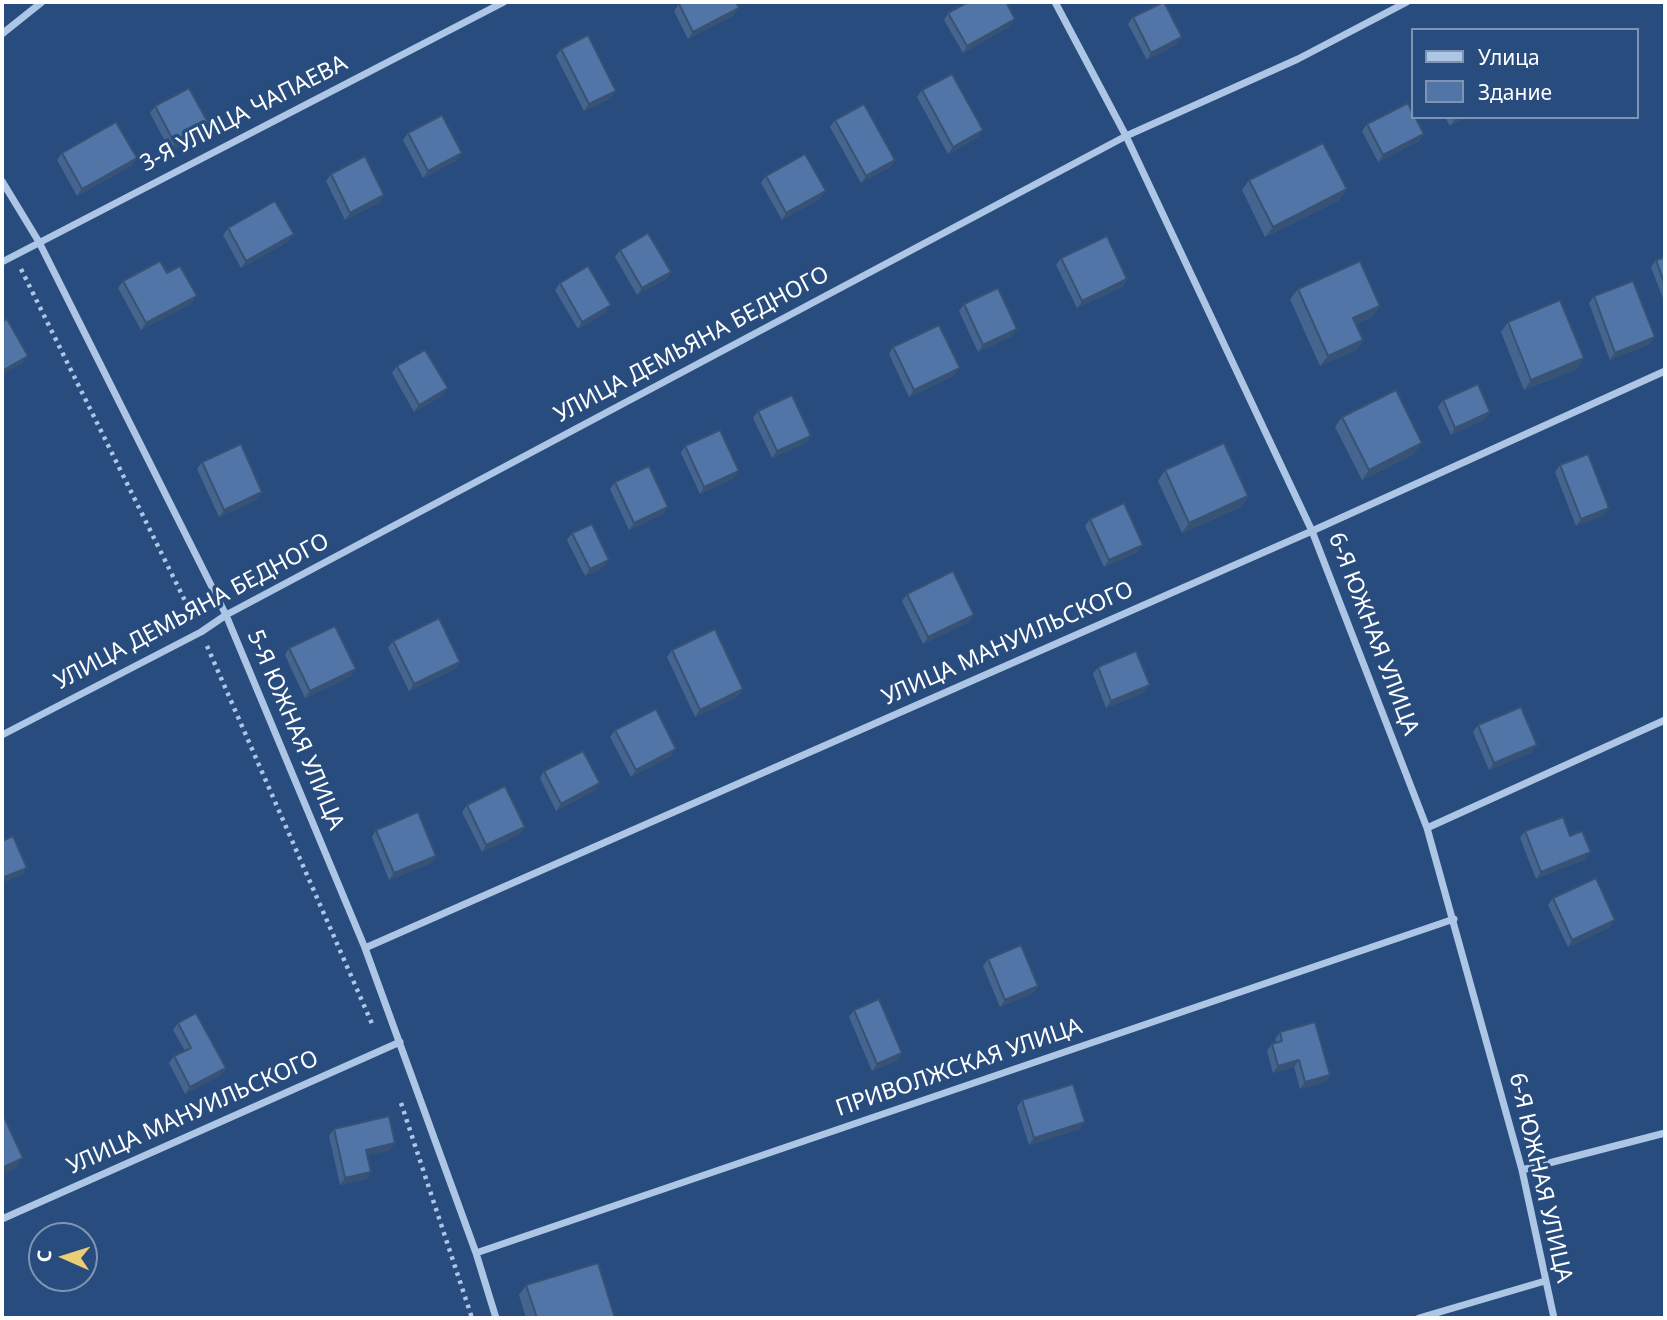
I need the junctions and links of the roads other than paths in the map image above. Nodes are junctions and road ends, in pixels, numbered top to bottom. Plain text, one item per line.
1 (42, 2) edge
2 (503, 2) edge
3 (1055, 2) edge
4 (1407, 2) edge
5 (2, 34) edge
6 (1126, 136) junction
7 (2, 181) edge
8 (39, 242) junction
9 (2, 262) edge
10 (1665, 371) edge
11 (1312, 531) junction
12 (226, 615) junction
13 (1665, 720) edge
14 (2, 735) edge
15 (1427, 828) junction
16 (1454, 919) junction
17 (365, 948) junction
18 (400, 1042) junction
19 (1665, 1133) edge
20 (1522, 1170) junction
21 (2, 1219) edge
22 (476, 1253) junction
23 (1545, 1281) junction
24 (496, 1318) edge
25 (1419, 1318) edge
26 (1554, 1318) edge

1 - 5 street
2 - 8 street, 3-Я УЛИЦА ЧАПАЕВА
3 - 6 street, 6-Я ЮЖНАЯ УЛИЦА
4 - 6 street, УЛИЦА ДЕМЬЯНА БЕДНОГО
6 - 11 street, 6-Я ЮЖНАЯ УЛИЦА
6 - 12 street, УЛИЦА ДЕМЬЯНА БЕДНОГО
7 - 8 street, 5-Я ЮЖНАЯ УЛИЦА
8 - 9 street, 3-Я УЛИЦА ЧАПАЕВА
8 - 12 street, 5-Я ЮЖНАЯ УЛИЦА
10 - 11 street, УЛИЦА МАНУИЛЬСКОГО
11 - 15 street, 6-Я ЮЖНАЯ УЛИЦА
11 - 17 street, УЛИЦА МАНУИЛЬСКОГО
12 - 14 street, УЛИЦА ДЕМЬЯНА БЕДНОГО
12 - 17 street, 5-Я ЮЖНАЯ УЛИЦА
13 - 15 street
15 - 16 street, 6-Я ЮЖНАЯ УЛИЦА
16 - 20 street, 6-Я ЮЖНАЯ УЛИЦА
16 - 22 street, ПРИВОЛЖСКАЯ УЛИЦА
17 - 18 street, 5-Я ЮЖНАЯ УЛИЦА
18 - 21 street, УЛИЦА МАНУИЛЬСКОГО
18 - 22 street, 5-Я ЮЖНАЯ УЛИЦА
19 - 20 street
20 - 23 street, 6-Я ЮЖНАЯ УЛИЦА
22 - 24 street, 5-Я ЮЖНАЯ УЛИЦА
23 - 25 street
23 - 26 street, 6-Я ЮЖНАЯ УЛИЦА

